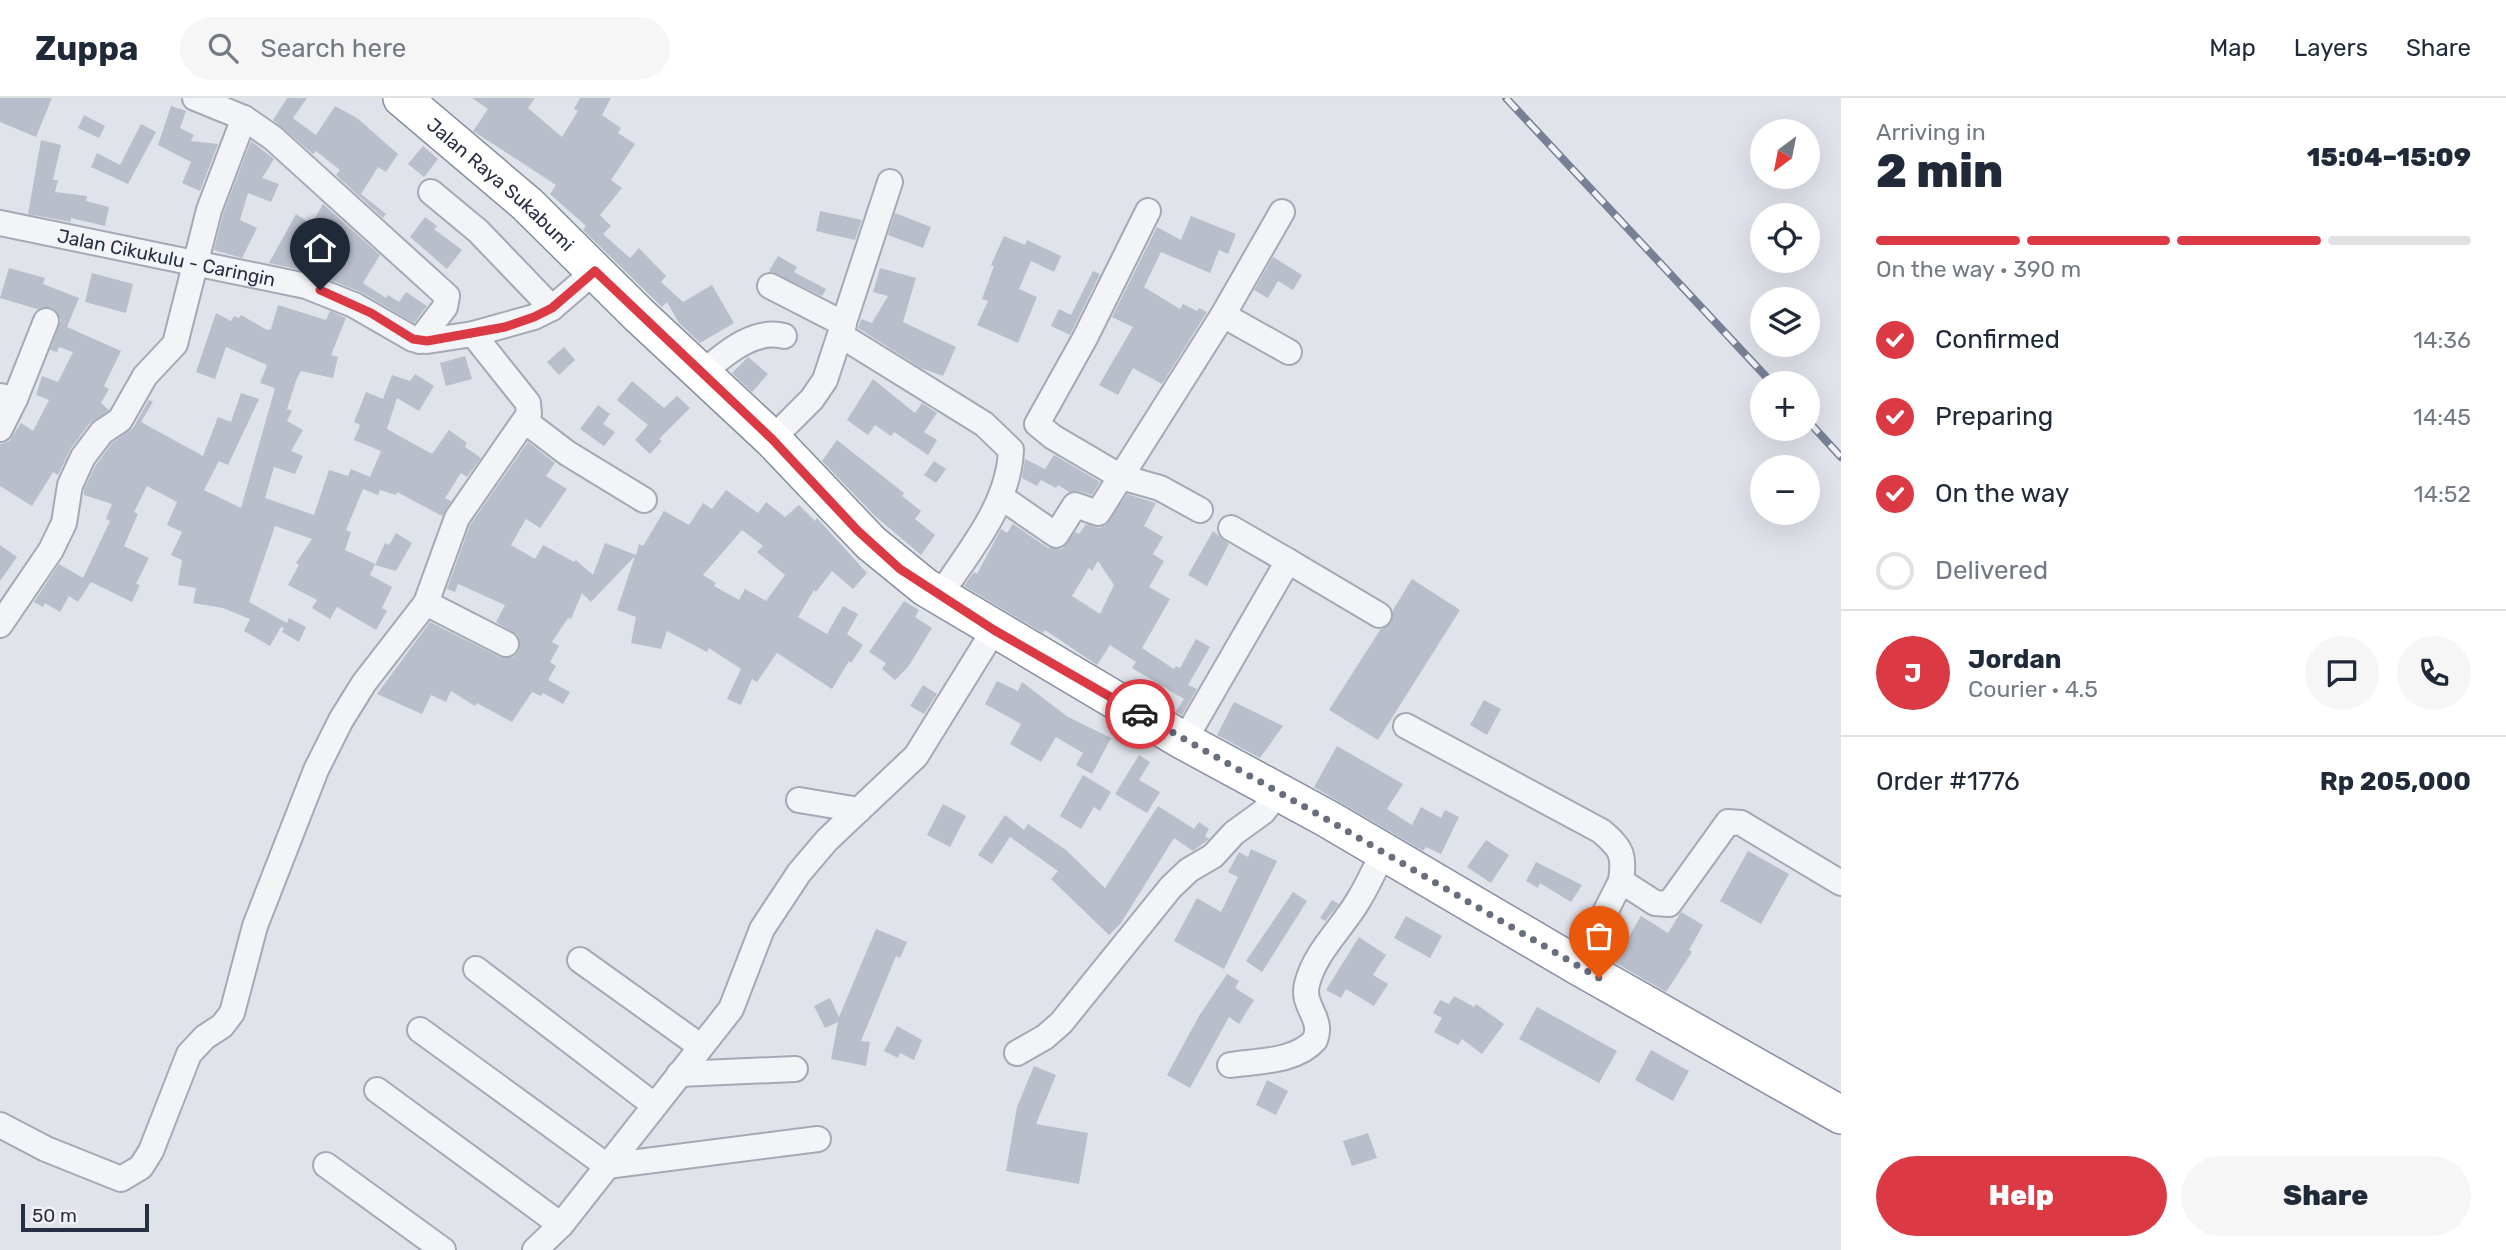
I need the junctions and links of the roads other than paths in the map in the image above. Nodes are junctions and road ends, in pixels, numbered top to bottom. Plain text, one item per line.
1 (195, 98) edge
2 (403, 98) edge
3 (244, 118) junction
4 (890, 182) dead end
5 (430, 192) dead end
6 (1148, 211) dead end
7 (1282, 212) dead end
8 (0, 223) edge
9 (196, 264) junction
10 (595, 271) junction
11 (770, 286) dead end
12 (552, 308) junction
13 (1223, 315) junction
14 (46, 321) dead end
15 (843, 330) junction
16 (473, 334) junction
17 (784, 336) dead end
18 (419, 341) junction
19 (1289, 352) dead end
20 (702, 373) junction
21 (8, 397) edge
22 (525, 421) junction
23 (0, 429) edge
24 (772, 439) junction
25 (1121, 477) junction
26 (1001, 497) junction
27 (644, 500) dead end
28 (1200, 510) dead end
29 (1231, 527) dead end
30 (1288, 561) junction
31 (940, 595) junction
32 (426, 603) junction
33 (1379, 615) dead end
34 (0, 625) edge
35 (994, 630) junction
36 (506, 644) dead end
37 (1406, 726) dead end
38 (1184, 741) junction
39 (1278, 793) junction
40 (799, 800) dead end
41 (859, 810) junction
42 (1384, 852) junction
43 (1621, 881) junction
44 (1841, 883) edge
45 (580, 960) dead end
46 (1578, 966) junction
47 (476, 969) dead end
48 (420, 1030) dead end
49 (700, 1046) junction
50 (1017, 1053) dead end
51 (1230, 1065) dead end
52 (794, 1069) dead end
53 (679, 1074) junction
54 (377, 1090) dead end
55 (653, 1105) junction
56 (1841, 1115) edge
57 (0, 1125) edge
58 (818, 1139) dead end
59 (327, 1165) dead end
60 (607, 1166) junction
61 (561, 1226) junction
62 (443, 1250) edge
63 (535, 1250) edge

1 - 3 street
2 - 10 highway, Jalan Raya Sukabumi
3 - 9 street
3 - 18 street
4 - 15 street
5 - 12 street
6 - 25 street
7 - 13 street
8 - 9 street, Jalan Cikukulu - Caringin
9 - 18 street, Jalan Cikukulu - Caringin
9 - 34 street
10 - 12 street
10 - 20 highway, Jalan Raya Sukabumi
11 - 15 street
12 - 16 street
13 - 19 street
13 - 25 street
14 - 21 street
15 - 24 street
15 - 26 street
16 - 18 street
16 - 22 street
17 - 20 street
20 - 24 highway, Jalan Raya Sukabumi
21 - 23 street
22 - 27 street
22 - 32 street
24 - 31 highway, Jalan Raya Sukabumi
25 - 26 street
25 - 28 street
26 - 31 street
29 - 30 street
30 - 33 street
30 - 38 street
31 - 35 highway, Jalan Raya Sukabumi
32 - 36 street
32 - 57 street
35 - 38 highway, Jalan Raya Sukabumi
35 - 41 street
37 - 43 street
38 - 39 highway, Jalan Raya Sukabumi
39 - 42 highway, Jalan Raya Sukabumi
39 - 50 street
40 - 41 street
41 - 49 street
42 - 46 highway, Jalan Raya Sukabumi
42 - 51 street
43 - 44 street
43 - 46 street
45 - 49 street
46 - 56 highway, Jalan Raya Sukabumi
47 - 55 street
48 - 60 street
49 - 53 street
52 - 53 street
53 - 55 street
54 - 61 street
55 - 60 street
58 - 60 street
59 - 62 street
60 - 61 street
61 - 63 street

